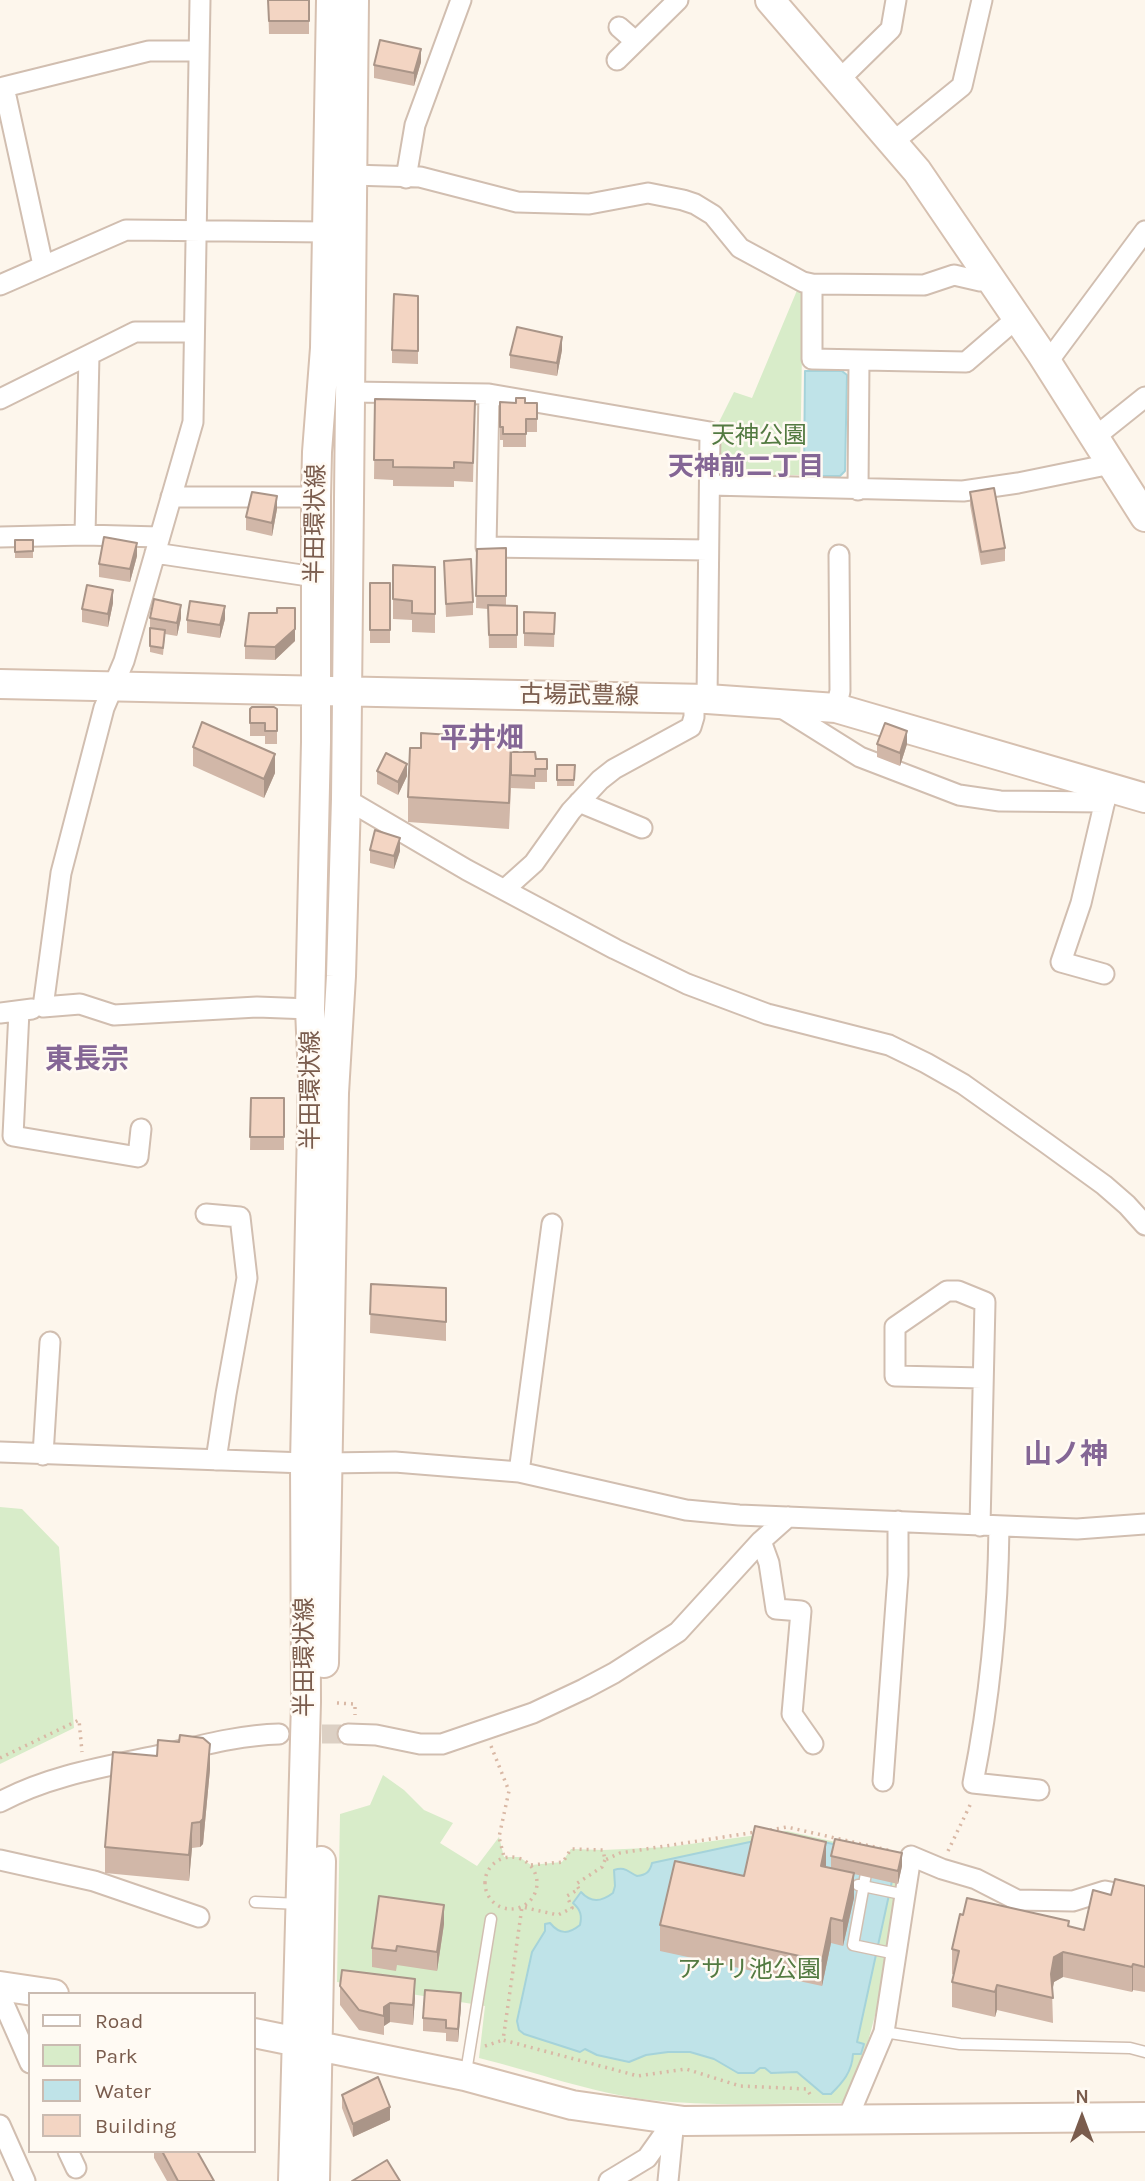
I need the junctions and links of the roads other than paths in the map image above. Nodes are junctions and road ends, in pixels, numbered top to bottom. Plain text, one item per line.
1 (200, 0) edge
2 (331, 0) edge
3 (354, 0) edge
4 (461, 0) edge
5 (678, 0) edge
6 (770, 0) edge
7 (896, 0) edge
8 (982, 0) edge
9 (619, 27) dead end
10 (635, 41) junction
11 (199, 51) junction
12 (617, 60) dead end
13 (840, 79) junction
14 (893, 142) junction
15 (351, 175) junction
16 (406, 178) junction
17 (197, 229) junction
18 (1145, 231) edge
19 (327, 232) junction
20 (43, 265) junction
21 (990, 276) junction
22 (812, 284) junction
23 (0, 285) edge
24 (1017, 318) junction
25 (194, 332) junction
26 (89, 355) junction
27 (859, 360) junction
28 (1047, 363) junction
29 (350, 392) junction
30 (489, 394) junction
31 (1, 397) edge
32 (1145, 397) edge
33 (1095, 437) junction
34 (1111, 464) junction
35 (709, 485) junction
36 (858, 490) junction
37 (171, 497) junction
38 (316, 497) junction
39 (1145, 517) edge
40 (85, 535) junction
41 (0, 537) edge
42 (157, 545) junction
43 (708, 550) junction
44 (839, 555) dead end
45 (315, 577) junction
46 (0, 684) edge
47 (114, 686) junction
48 (315, 691) junction
49 (347, 692) junction
50 (701, 699) junction
51 (773, 703) junction
52 (836, 708) junction
53 (1107, 795) junction
54 (346, 799) junction
55 (1145, 799) edge
56 (579, 802) junction
57 (642, 828) dead end
58 (505, 889) junction
59 (1104, 974) dead end
60 (43, 1007) junction
61 (310, 1009) junction
62 (10, 1012) edge
63 (141, 1129) dead end
64 (206, 1214) dead end
65 (552, 1224) dead end
66 (1145, 1225) edge
67 (50, 1342) dead end
68 (982, 1378) junction
69 (0, 1452) edge
70 (43, 1455) junction
71 (216, 1460) junction
72 (317, 1463) junction
73 (519, 1472) junction
74 (788, 1517) junction
75 (898, 1521) junction
76 (1145, 1524) edge
77 (990, 1526) junction
78 (761, 1541) junction
79 (279, 1734) tunnel mouth
80 (348, 1734) tunnel mouth
81 (813, 1744) dead end
82 (883, 1781) dead end
83 (1039, 1790) dead end
84 (0, 1802) edge
85 (0, 1860) edge
86 (867, 1868) edge
87 (843, 1882) edge
88 (904, 1882) junction
89 (863, 1886) junction
90 (1145, 1899) edge
91 (255, 1902) dead end
92 (300, 1904) junction
93 (199, 1917) dead end
94 (491, 1919) dead end
95 (896, 1954) junction
96 (0, 1986) edge
97 (40, 1992) edge
98 (0, 1994) edge
99 (884, 2032) junction
100 (256, 2033) edge
101 (307, 2043) junction
102 (1145, 2052) edge
103 (28, 2058) edge
104 (466, 2076) junction
105 (852, 2110) junction
106 (1145, 2117) edge
107 (674, 2120) junction
108 (0, 2125) edge
109 (26, 2181) edge
110 (293, 2181) edge
111 (315, 2181) edge
112 (608, 2181) edge
113 (668, 2181) edge

1 - 11 street
2 - 19 main road, 半田環状線
3 - 15 main road, 半田環状線
4 - 16 street
5 - 10 street
6 - 13 main road
7 - 13 street
8 - 14 street
9 - 10 street
10 - 12 street
11 - 17 street
11 - 20 street
13 - 14 main road
14 - 21 main road
15 - 16 street
15 - 29 main road, 半田環状線
16 - 22 street
17 - 19 street
17 - 20 street
17 - 25 street
18 - 28 street
19 - 38 main road, 半田環状線
20 - 23 street
21 - 22 street
21 - 24 main road
22 - 27 street
24 - 27 street
24 - 28 main road
25 - 26 street
25 - 37 street
26 - 31 street
26 - 40 street
27 - 36 street
28 - 33 main road
29 - 30 street
29 - 49 main road, 半田環状線
30 - 35 street
30 - 43 street
32 - 33 street
33 - 34 main road
34 - 36 street
34 - 39 main road
35 - 36 street
35 - 43 street
37 - 38 street
37 - 42 street
38 - 45 main road, 半田環状線
40 - 41 street
40 - 42 street
42 - 45 street
42 - 47 street
43 - 50 street
44 - 52 street
45 - 48 main road, 半田環状線
46 - 47 main road, 古場武豊線
47 - 48 main road, 古場武豊線
47 - 60 street
48 - 49 main road, 古場武豊線
48 - 61 main road, 半田環状線
49 - 50 main road, 古場武豊線
49 - 54 main road, 半田環状線
50 - 51 main road, 古場武豊線
50 - 56 street
51 - 52 main road, 古場武豊線
51 - 53 street
52 - 53 main road, 古場武豊線
53 - 55 main road, 古場武豊線
53 - 59 street
54 - 58 street
54 - 72 main road, 半田環状線
56 - 57 street
56 - 58 street
58 - 66 street
60 - 61 street
60 - 62 street
61 - 72 main road, 半田環状線
62 - 63 street
64 - 71 street
65 - 73 street
67 - 70 street
68 - 68 street
68 - 77 street
69 - 70 street
70 - 71 street
71 - 72 street
72 - 73 street
72 - 92 main road, 半田環状線
72 - 101 main road, 半田環状線
73 - 74 street
74 - 75 street
74 - 78 street
75 - 77 street
75 - 82 street
76 - 77 street
77 - 83 street
78 - 80 street
78 - 81 street
79 - 84 street
85 - 93 street
86 - 89 lane
87 - 89 lane
88 - 89 lane
88 - 90 street
88 - 95 street
89 - 95 lane
91 - 92 lane
92 - 101 main road, 半田環状線
94 - 104 lane
95 - 99 street
96 - 97 main road
98 - 103 street
99 - 102 lane
99 - 105 street
100 - 101 main road
101 - 104 main road
101 - 110 main road, 半田環状線
101 - 111 main road, 半田環状線
104 - 107 main road
105 - 106 main road
105 - 107 main road
107 - 112 street
107 - 113 street
108 - 109 street

